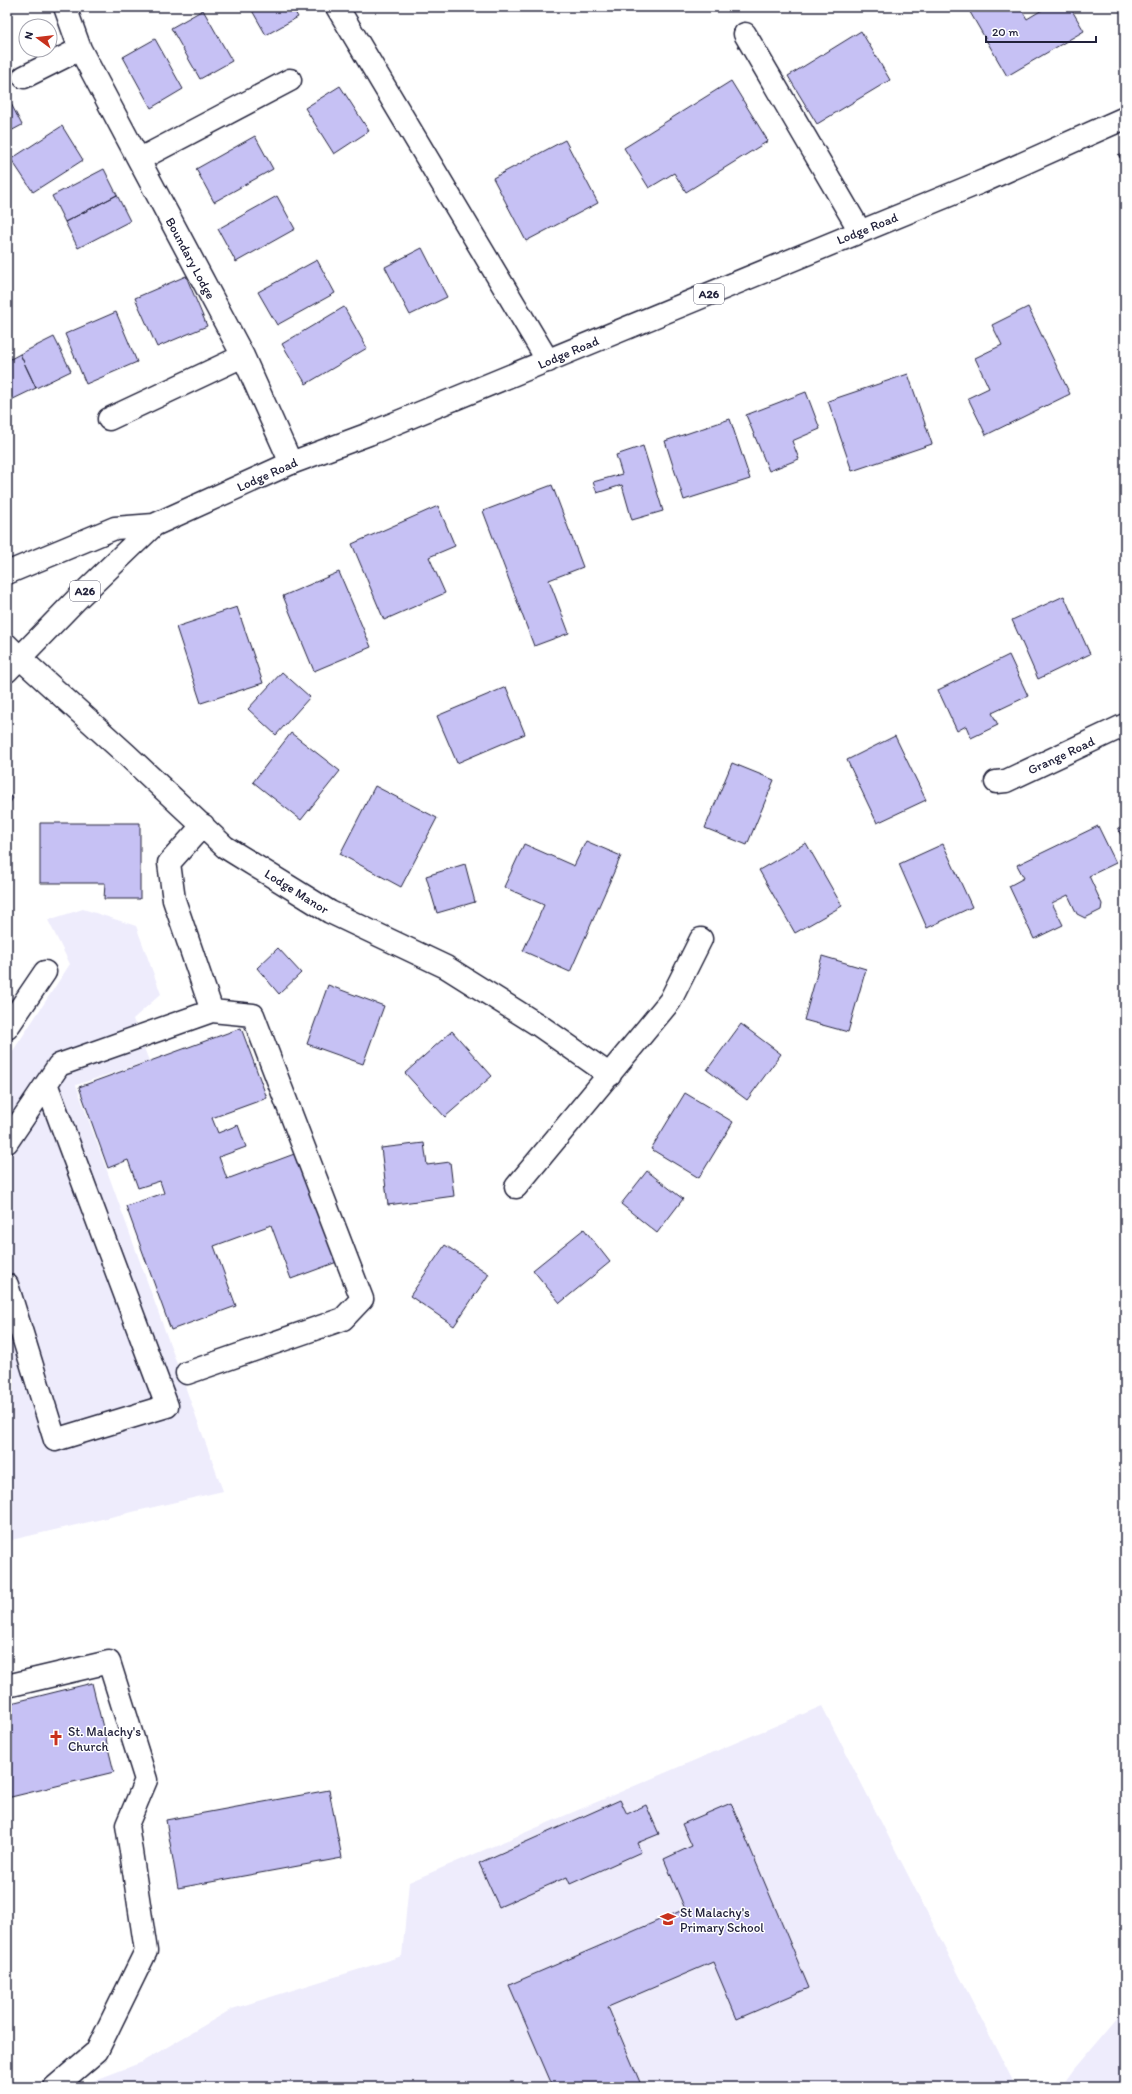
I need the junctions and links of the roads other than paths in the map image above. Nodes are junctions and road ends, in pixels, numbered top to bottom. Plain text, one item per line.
1 (337, 7) edge
2 (66, 8) edge
3 (745, 34) dead end
4 (80, 49) junction
5 (24, 77) dead end
6 (290, 80) dead end
7 (1125, 118) edge
8 (140, 159) junction
9 (860, 231) junction
10 (243, 356) junction
11 (548, 361) junction
12 (109, 419) dead end
13 (291, 463) junction
14 (154, 526) junction
15 (7, 573) edge
16 (11, 658) edge
17 (1125, 725) edge
18 (996, 782) dead end
19 (203, 826) junction
20 (701, 939) dead end
21 (45, 972) dead end
22 (212, 1011) junction
23 (7, 1028) edge
24 (610, 1075) junction
25 (46, 1086) junction
26 (7, 1142) edge
27 (516, 1187) dead end
28 (7, 1285) edge
29 (15, 1341) edge
30 (187, 1373) dead end
31 (7, 1686) edge
32 (55, 2087) edge

1 - 11 street
2 - 4 street, Boundary Lodge
3 - 9 street
4 - 5 street
4 - 8 street, Boundary Lodge
6 - 8 street
7 - 9 street, Lodge Road / A26
8 - 10 street, Boundary Lodge
9 - 11 street, Lodge Road / A26
10 - 12 street
10 - 13 street, Boundary Lodge
11 - 13 street, Lodge Road / A26
13 - 14 street, Lodge Road / A26
14 - 15 street, Lodge Road / A26
14 - 16 street, A26
16 - 19 street, Lodge Manor
17 - 18 street, Grange Road
19 - 22 street
19 - 24 street, Lodge Manor
20 - 24 street
21 - 23 street
22 - 25 street
22 - 30 street
24 - 27 street
25 - 26 street
25 - 29 street
28 - 29 street
31 - 32 street

